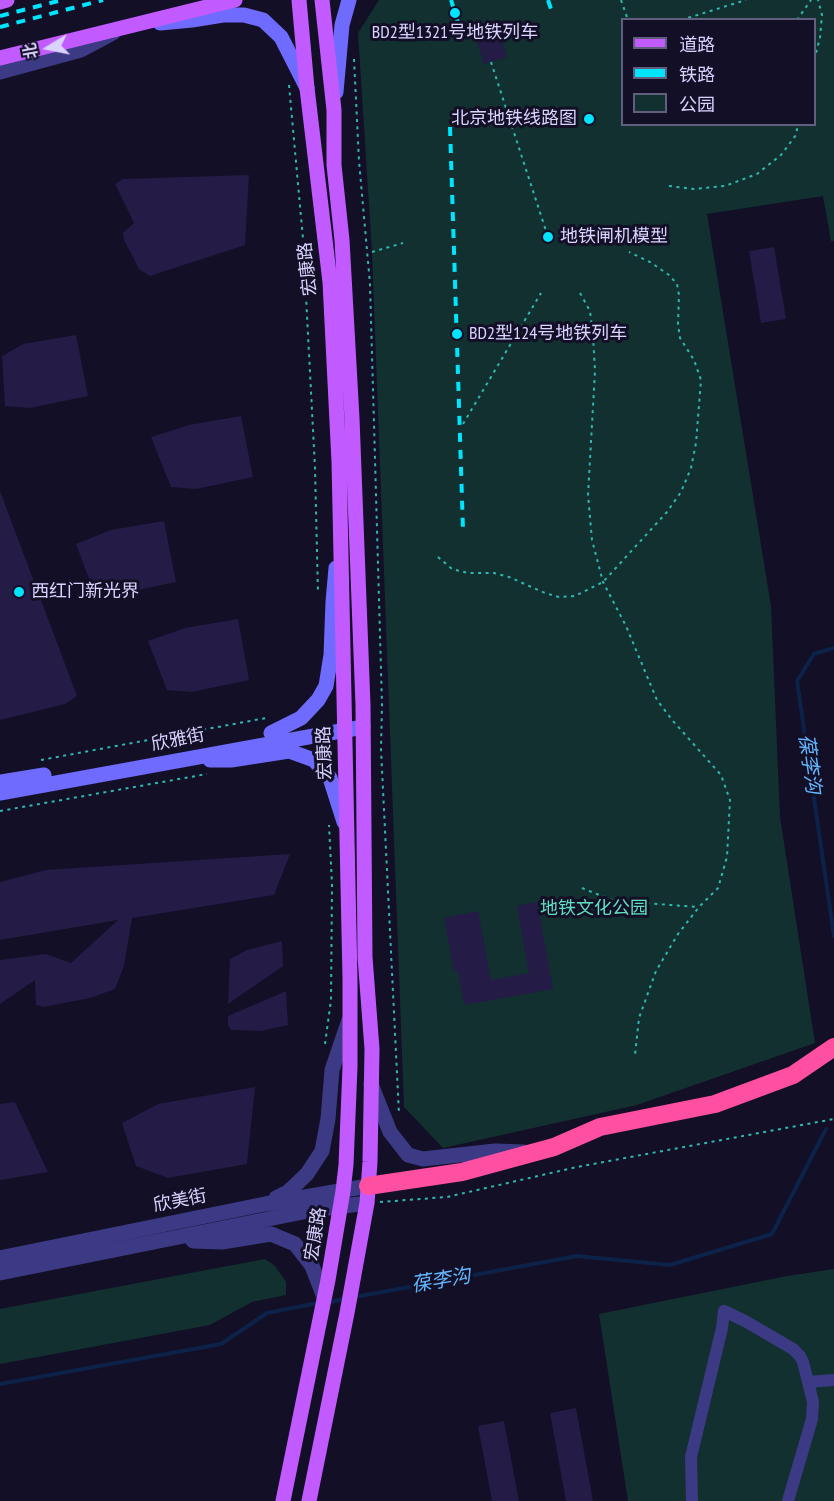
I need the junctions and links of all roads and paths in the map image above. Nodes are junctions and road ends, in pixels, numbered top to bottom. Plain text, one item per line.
1 (7, 0) edge
2 (232, 0) edge
3 (299, 0) edge
4 (322, 0) edge
5 (349, 0) edge
6 (621, 0) edge
7 (746, 0) edge
8 (811, 0) edge
9 (818, 0) edge
10 (0, 2) edge
11 (627, 18) edge
12 (688, 18) edge
13 (798, 18) edge
14 (127, 25) junction
15 (354, 53) dead end
16 (816, 53) edge
17 (0, 58) edge
18 (491, 62) dead end
19 (0, 72) edge
20 (289, 85) dead end
21 (307, 88) junction
22 (334, 110) junction
23 (798, 126) edge
24 (669, 186) dead end
25 (548, 237) dead end
26 (403, 243) dead end
27 (372, 252) dead end
28 (629, 252) dead end
29 (541, 292) dead end
30 (580, 293) dead end
31 (463, 424) dead end
32 (340, 533) junction
33 (438, 557) dead end
34 (603, 582) junction
35 (318, 599) dead end
36 (363, 723) junction
37 (270, 725) junction
38 (344, 725) junction
39 (180, 759) junction
40 (35, 761) dead end
41 (206, 774) dead end
42 (0, 783) edge
43 (0, 793) edge
44 (0, 811) edge
45 (329, 816) dead end
46 (347, 830) junction
47 (582, 888) dead end
48 (699, 907) junction
49 (350, 1018) junction
50 (325, 1046) dead end
51 (834, 1047) edge
52 (635, 1055) dead end
53 (371, 1084) junction
54 (834, 1119) edge
55 (399, 1124) dead end
56 (533, 1153) junction
57 (367, 1194) junction
58 (341, 1199) junction
59 (265, 1204) junction
60 (166, 1240) junction
61 (0, 1257) edge
62 (0, 1273) edge
63 (324, 1297) junction
64 (834, 1380) edge
65 (808, 1382) junction
66 (283, 1501) edge
67 (309, 1501) edge
68 (692, 1501) edge
69 (788, 1501) edge

1 - 10 main road
2 - 14 main road
3 - 21 main road, 宏康路
4 - 22 main road, 宏康路
5 - 22 main road
6 - 11 path
7 - 12 path
8 - 13 path
9 - 16 path
14 - 17 main road
14 - 19 street
14 - 21 main road
15 - 55 path
18 - 25 path
20 - 35 path, 宏康路
21 - 32 main road, 宏康路
22 - 36 main road, 宏康路
23 - 24 path
26 - 27 path
28 - 34 path
29 - 31 path
30 - 34 path
32 - 37 main road
32 - 38 main road, 宏康路
33 - 34 path
34 - 48 path
36 - 38 main road, 欣雅街
36 - 53 main road, 宏康路
37 - 38 main road, 欣雅街
37 - 40 path, 欣雅街
37 - 42 main road, 欣雅街
38 - 39 main road, 欣雅街
38 - 46 main road, 宏康路
39 - 43 main road, 欣雅街
39 - 46 main road
41 - 44 path
45 - 50 path
46 - 49 main road, 宏康路
47 - 48 path
48 - 52 path
49 - 58 main road, 宏康路
49 - 59 street
51 - 56 highway
53 - 56 street
53 - 57 main road, 宏康路
54 - 57 path
56 - 57 highway
57 - 58 street, 欣美街
57 - 67 main road, 宏康路
58 - 59 street, 欣美街
58 - 60 street, 欣美街
58 - 63 main road, 宏康路
59 - 61 street, 欣美街
60 - 62 street, 欣美街
60 - 63 street
63 - 66 main road, 宏康路
64 - 65 street
65 - 68 street
65 - 69 street

